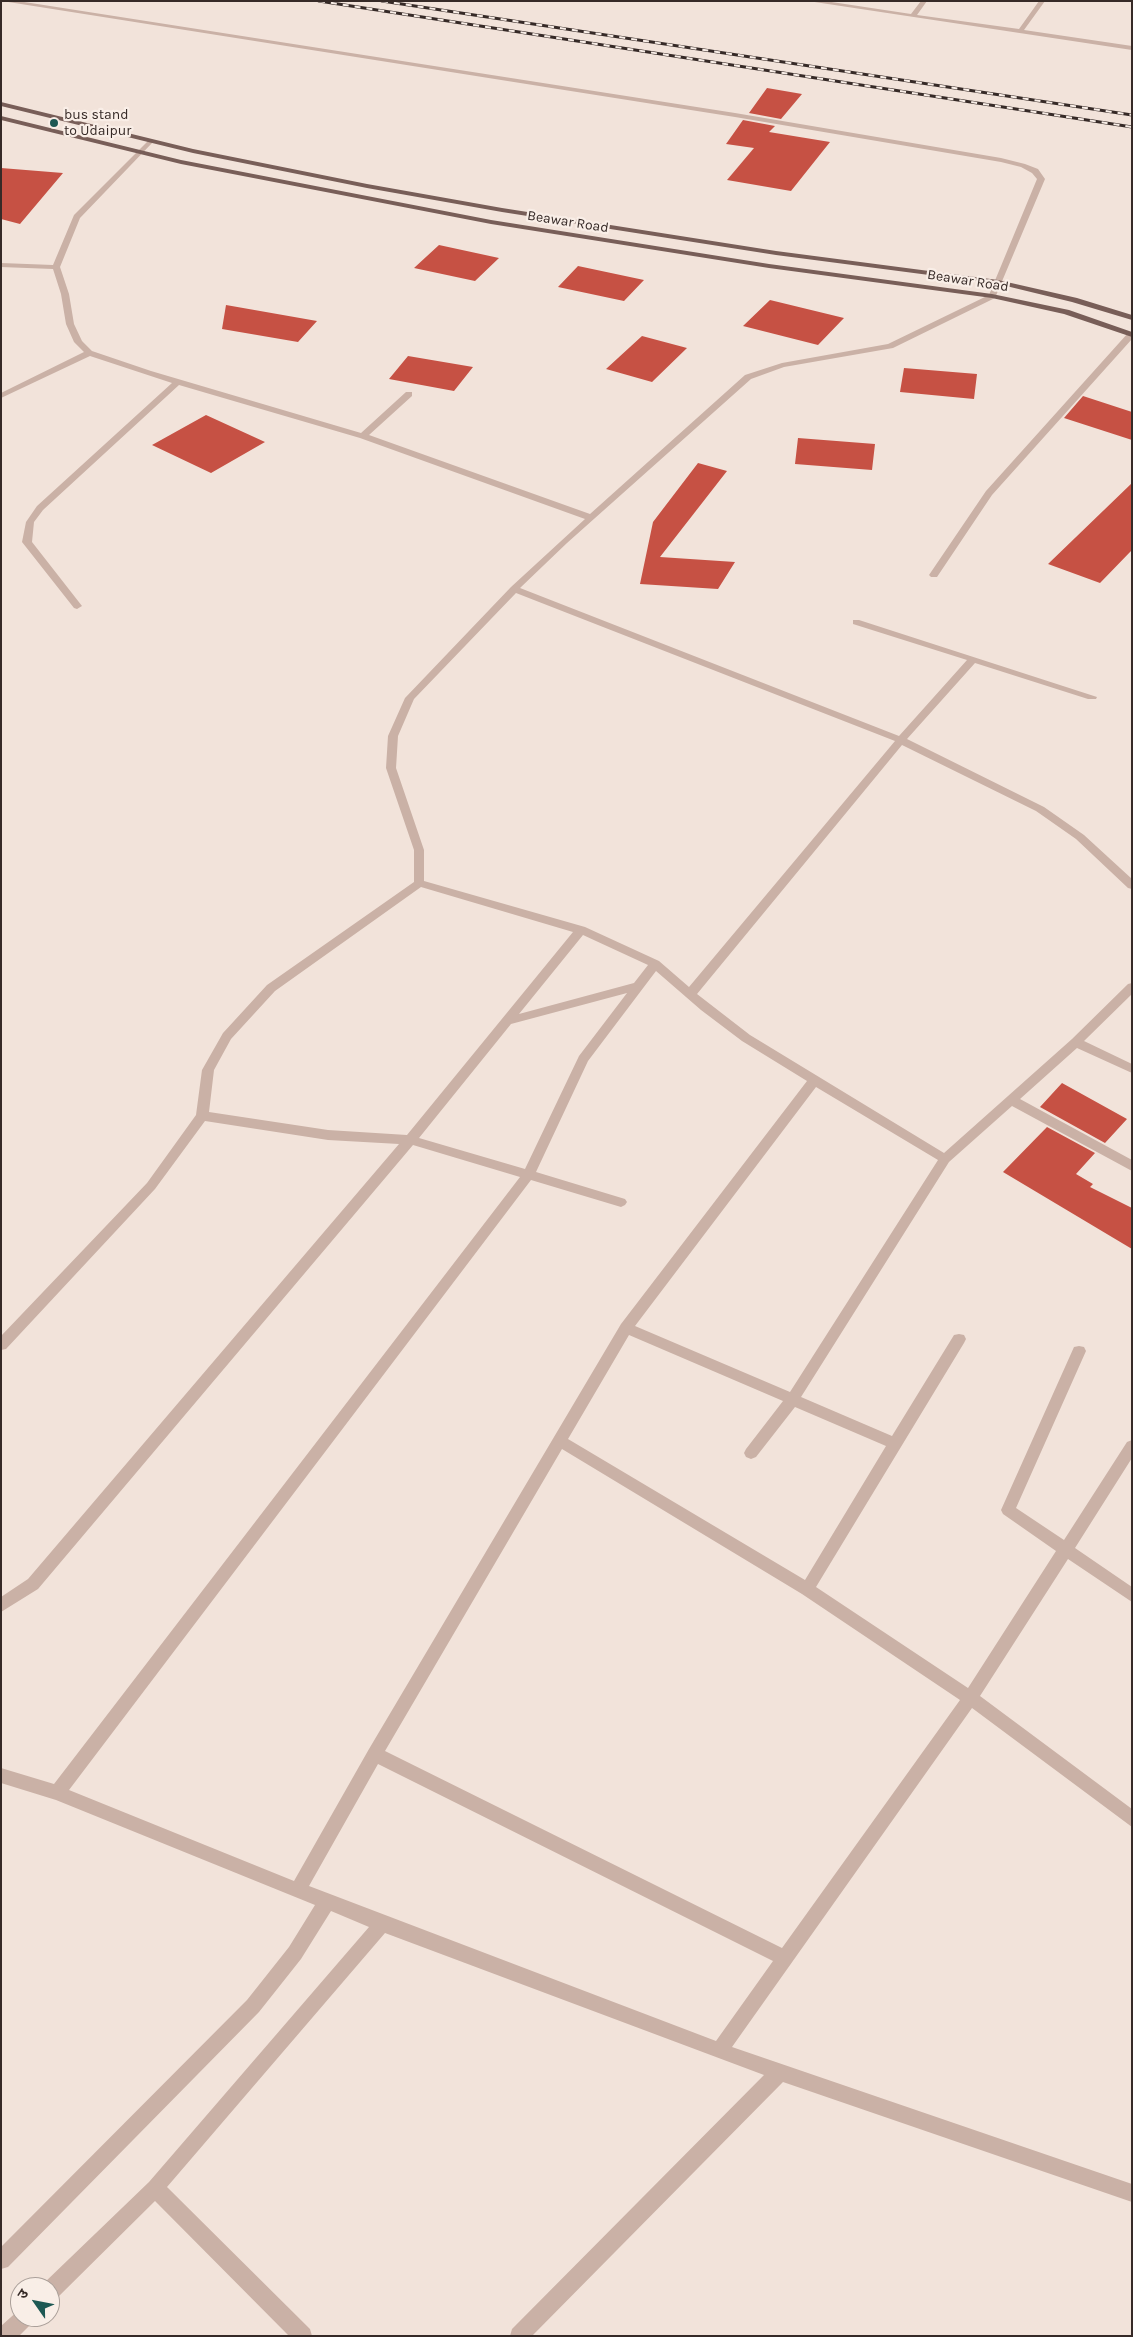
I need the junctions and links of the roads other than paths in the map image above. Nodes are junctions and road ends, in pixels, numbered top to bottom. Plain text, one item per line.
1 (6, 1) edge
2 (811, 1) edge
3 (924, 1) edge
4 (1042, 1) edge
5 (913, 16) junction
6 (1020, 32) junction
7 (1132, 48) edge
8 (1, 104) edge
9 (1, 118) edge
10 (151, 141) junction
11 (140, 152) junction
12 (1, 265) edge
13 (56, 267) junction
14 (998, 282) junction
15 (992, 296) junction
16 (1132, 318) edge
17 (1131, 335) edge
18 (89, 353) junction
19 (173, 381) junction
20 (410, 394) dead end
21 (1, 396) edge
22 (363, 436) junction
23 (591, 518) junction
24 (934, 576) dead end
25 (514, 589) junction
26 (77, 606) dead end
27 (856, 622) dead end
28 (972, 661) junction
29 (1092, 697) dead end
30 (900, 740) junction
31 (419, 883) junction
32 (1132, 885) edge
33 (581, 930) junction
34 (655, 964) junction
35 (638, 986) junction
36 (1132, 987) edge
37 (690, 994) junction
38 (507, 1021) junction
39 (1076, 1042) junction
40 (1132, 1069) edge
41 (814, 1081) junction
42 (1012, 1100) junction
43 (202, 1116) junction
44 (410, 1140) junction
45 (945, 1159) junction
46 (1132, 1166) edge
47 (529, 1174) junction
48 (621, 1202) dead end
49 (626, 1328) junction
50 (959, 1339) dead end
51 (1, 1344) edge
52 (1079, 1351) dead end
53 (792, 1400) junction
54 (560, 1441) junction
55 (896, 1444) junction
56 (1132, 1446) edge
57 (751, 1453) dead end
58 (1066, 1548) junction
59 (807, 1590) junction
60 (1132, 1595) edge
61 (1, 1605) edge
62 (970, 1698) junction
63 (375, 1754) junction
64 (1, 1775) edge
65 (57, 1793) junction
66 (1132, 1819) edge
67 (298, 1890) junction
68 (327, 1902) junction
69 (382, 1924) junction
70 (785, 1958) junction
71 (719, 2051) junction
72 (781, 2071) junction
73 (155, 2188) junction
74 (1132, 2193) edge
75 (1, 2260) edge
76 (60, 2281) edge
77 (14, 2327) edge
78 (5, 2336) edge
79 (303, 2336) edge
80 (519, 2336) edge

1 - 14 street
2 - 5 street
3 - 5 street
4 - 6 street
5 - 6 street
6 - 7 street
8 - 10 main road, Beawar Road
9 - 11 main road, Beawar Road
10 - 11 street
10 - 14 main road, Beawar Road
11 - 13 street
11 - 15 main road, Beawar Road
12 - 13 street
13 - 18 street
14 - 15 street
14 - 16 main road, Beawar Road
15 - 17 main road, Beawar Road
15 - 23 street
17 - 24 street
18 - 19 street
18 - 21 street
19 - 22 street
19 - 26 street
20 - 22 street
22 - 23 street
23 - 25 street
25 - 30 street
25 - 31 street
27 - 28 street
28 - 29 street
28 - 30 street
30 - 32 street
30 - 37 street
31 - 33 street
31 - 43 street
33 - 34 street
33 - 38 street
34 - 35 street
34 - 37 street
35 - 38 street
35 - 47 street
36 - 39 street
37 - 41 street
38 - 44 street
39 - 40 street
39 - 42 street
41 - 45 street
41 - 49 street
42 - 45 street
42 - 46 street
43 - 44 street
43 - 51 street
44 - 47 street
44 - 61 street
45 - 53 street
47 - 48 street
47 - 65 street
49 - 53 street
49 - 54 street
50 - 55 street
52 - 58 street
53 - 55 street
53 - 57 street
54 - 59 street
54 - 63 street
55 - 59 street
56 - 58 street
58 - 60 street
58 - 62 street
59 - 62 street
62 - 66 street
62 - 70 street
63 - 67 street
63 - 70 street
64 - 65 street
65 - 67 street
67 - 68 street
68 - 69 street
68 - 75 street
69 - 71 street
69 - 73 street
70 - 71 street
71 - 72 street
72 - 74 street
72 - 80 street
73 - 76 street
73 - 79 street
77 - 78 street

